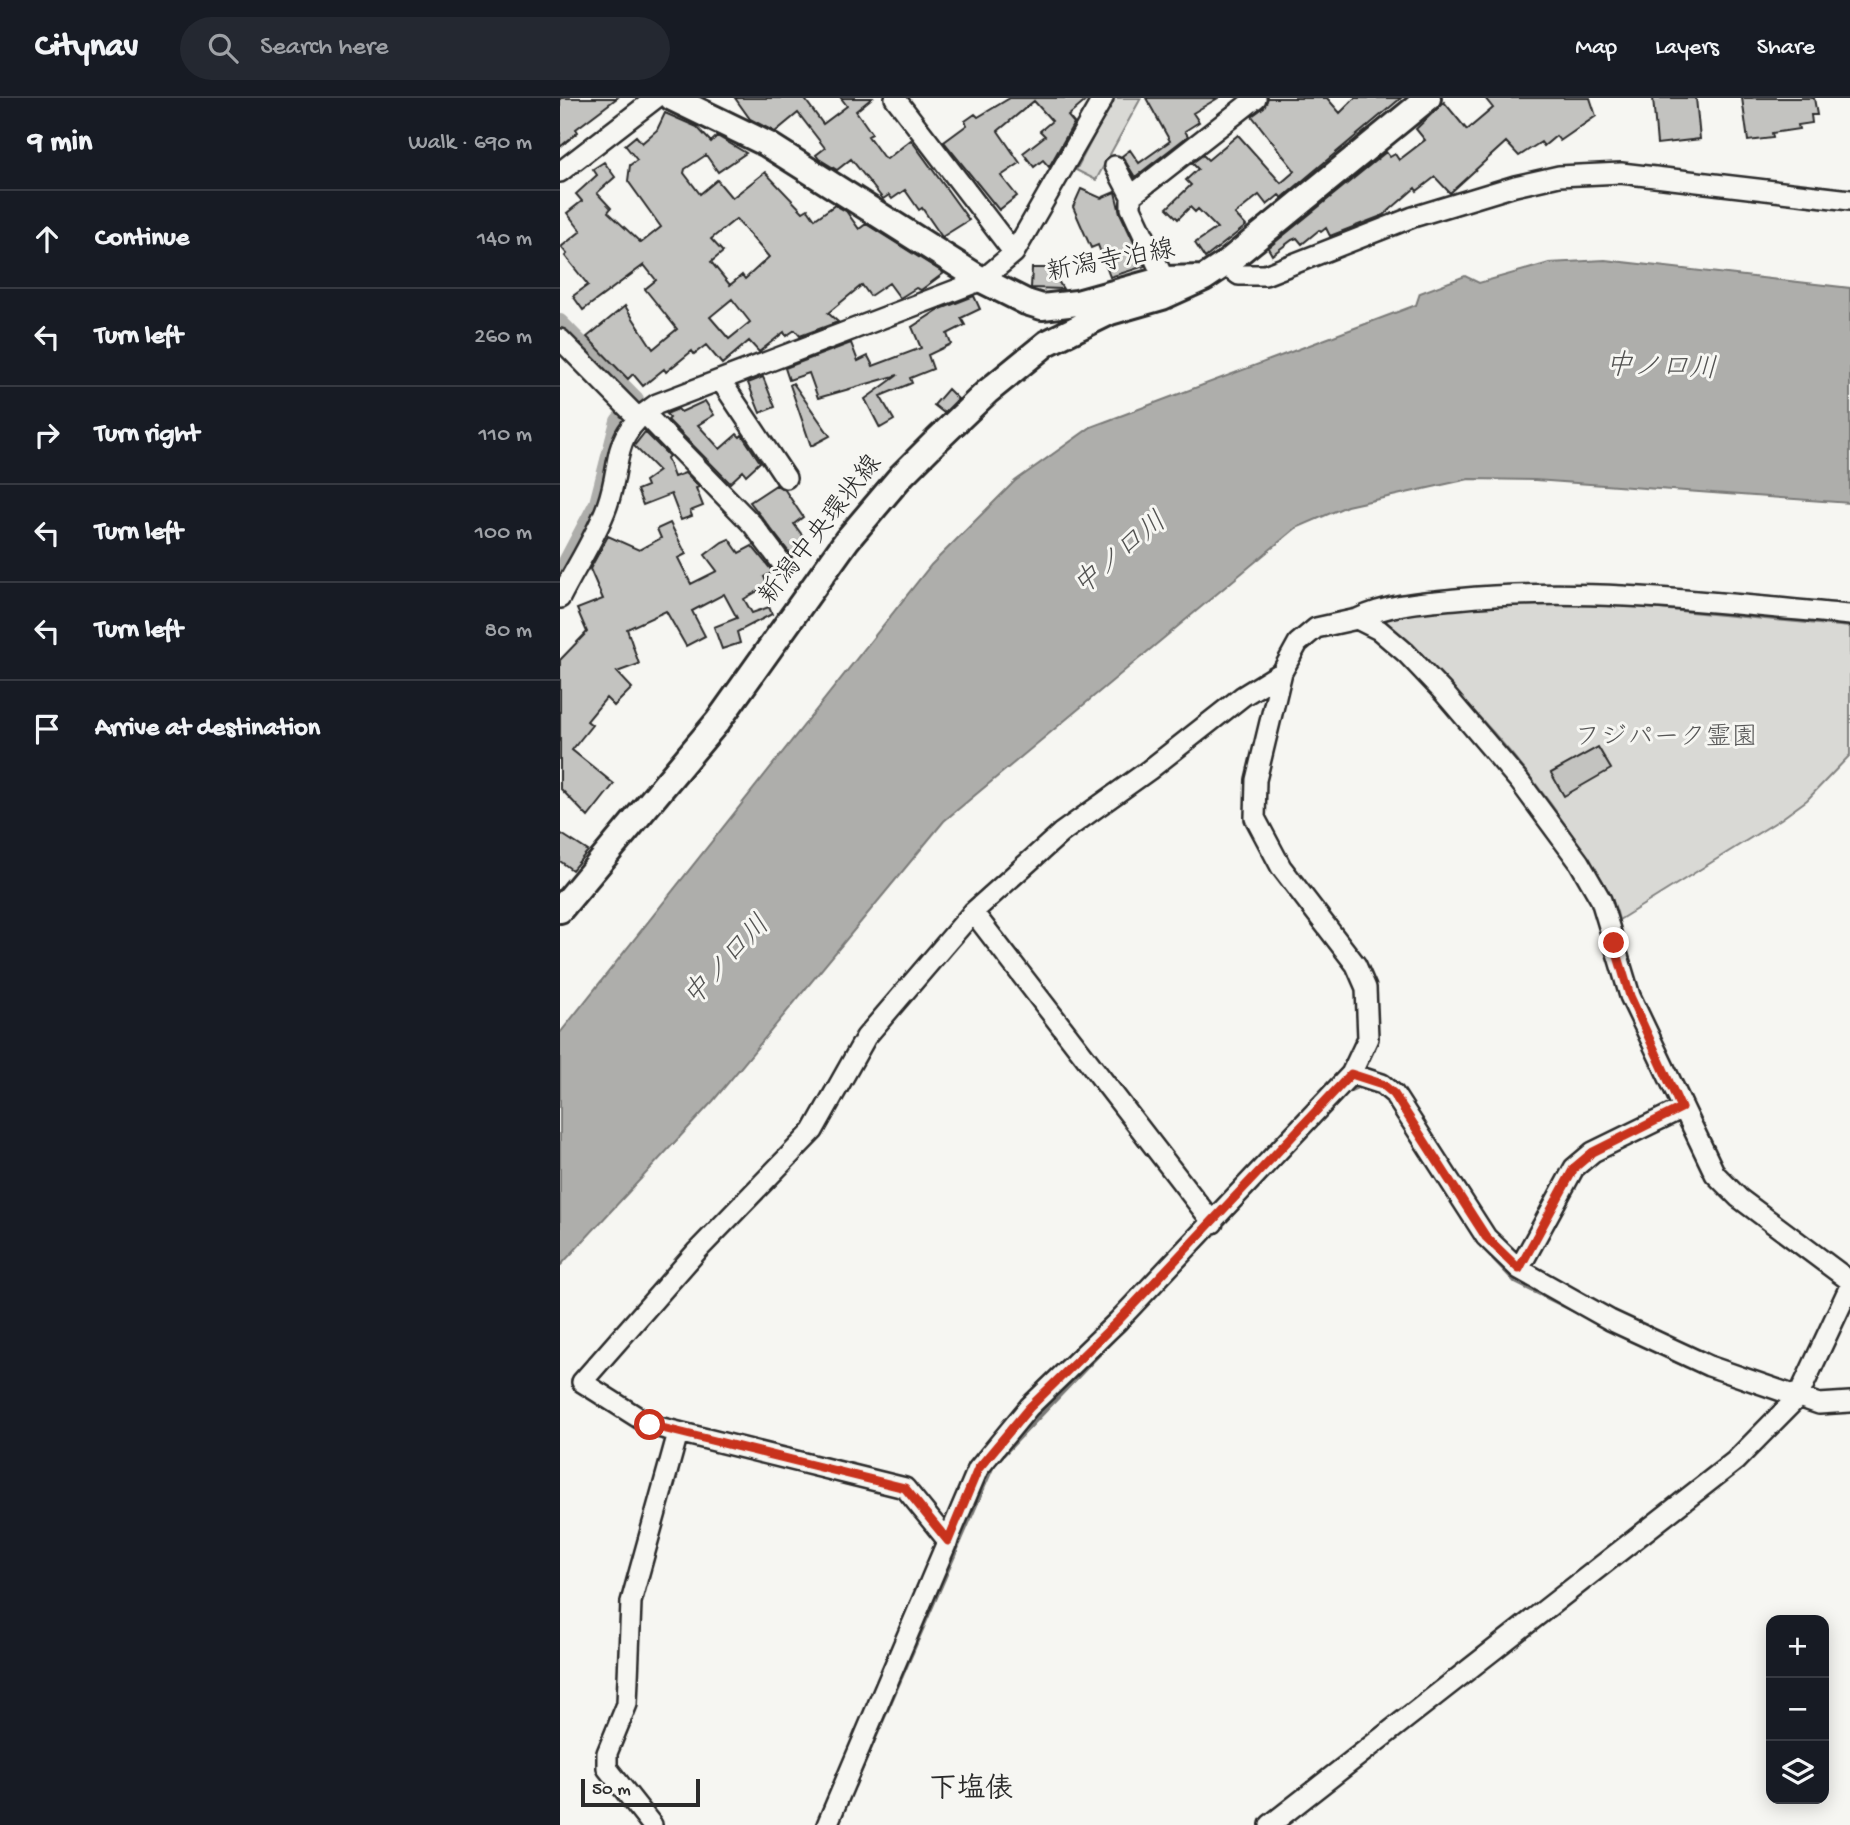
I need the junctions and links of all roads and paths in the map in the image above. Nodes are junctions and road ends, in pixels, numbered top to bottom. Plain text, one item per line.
1 (656, 98) edge
2 (671, 98) edge
3 (895, 98) edge
4 (1103, 98) edge
5 (1256, 98) edge
6 (1428, 98) edge
7 (1115, 166) dead end
8 (560, 172) edge
9 (1850, 200) edge
10 (1131, 202) junction
11 (1014, 253) junction
12 (1225, 264) junction
13 (1204, 278) junction
14 (1164, 279) junction
15 (982, 280) junction
16 (560, 339) edge
17 (721, 381) junction
18 (641, 415) junction
19 (786, 478) dead end
20 (785, 566) dead end
21 (563, 584) edge
22 (1850, 615) edge
23 (1357, 619) junction
24 (1282, 672) junction
25 (560, 910) edge
26 (972, 912) junction
27 (1351, 1074) junction
28 (1681, 1108) junction
29 (1213, 1223) junction
30 (1519, 1269) junction
31 (1850, 1284) edge
32 (1798, 1398) junction
33 (1850, 1402) edge
34 (678, 1433) junction
35 (948, 1541) junction
36 (652, 1825) edge
37 (827, 1825) edge
38 (1270, 1825) edge

1 - 8 street
2 - 15 main road, 新潟寺泊線
3 - 11 street
4 - 11 street
5 - 10 street
6 - 12 main road, 新潟寺泊線
7 - 10 street
9 - 12 street
10 - 14 street
11 - 15 street
12 - 13 main road, 新潟寺泊線
13 - 14 main road, 新潟寺泊線
13 - 25 main road, 新潟中央環状線
14 - 15 main road, 新潟寺泊線
15 - 17 street
16 - 18 street
17 - 18 street
17 - 19 street
18 - 20 street
18 - 21 street
22 - 23 street
23 - 24 street
23 - 28 street
24 - 26 street
24 - 27 street
26 - 29 street
26 - 34 street
27 - 29 street
27 - 30 street
28 - 30 street
28 - 31 street
29 - 35 street
30 - 32 street
31 - 32 street
32 - 33 street
32 - 38 street
34 - 35 street
34 - 36 street
35 - 37 street

